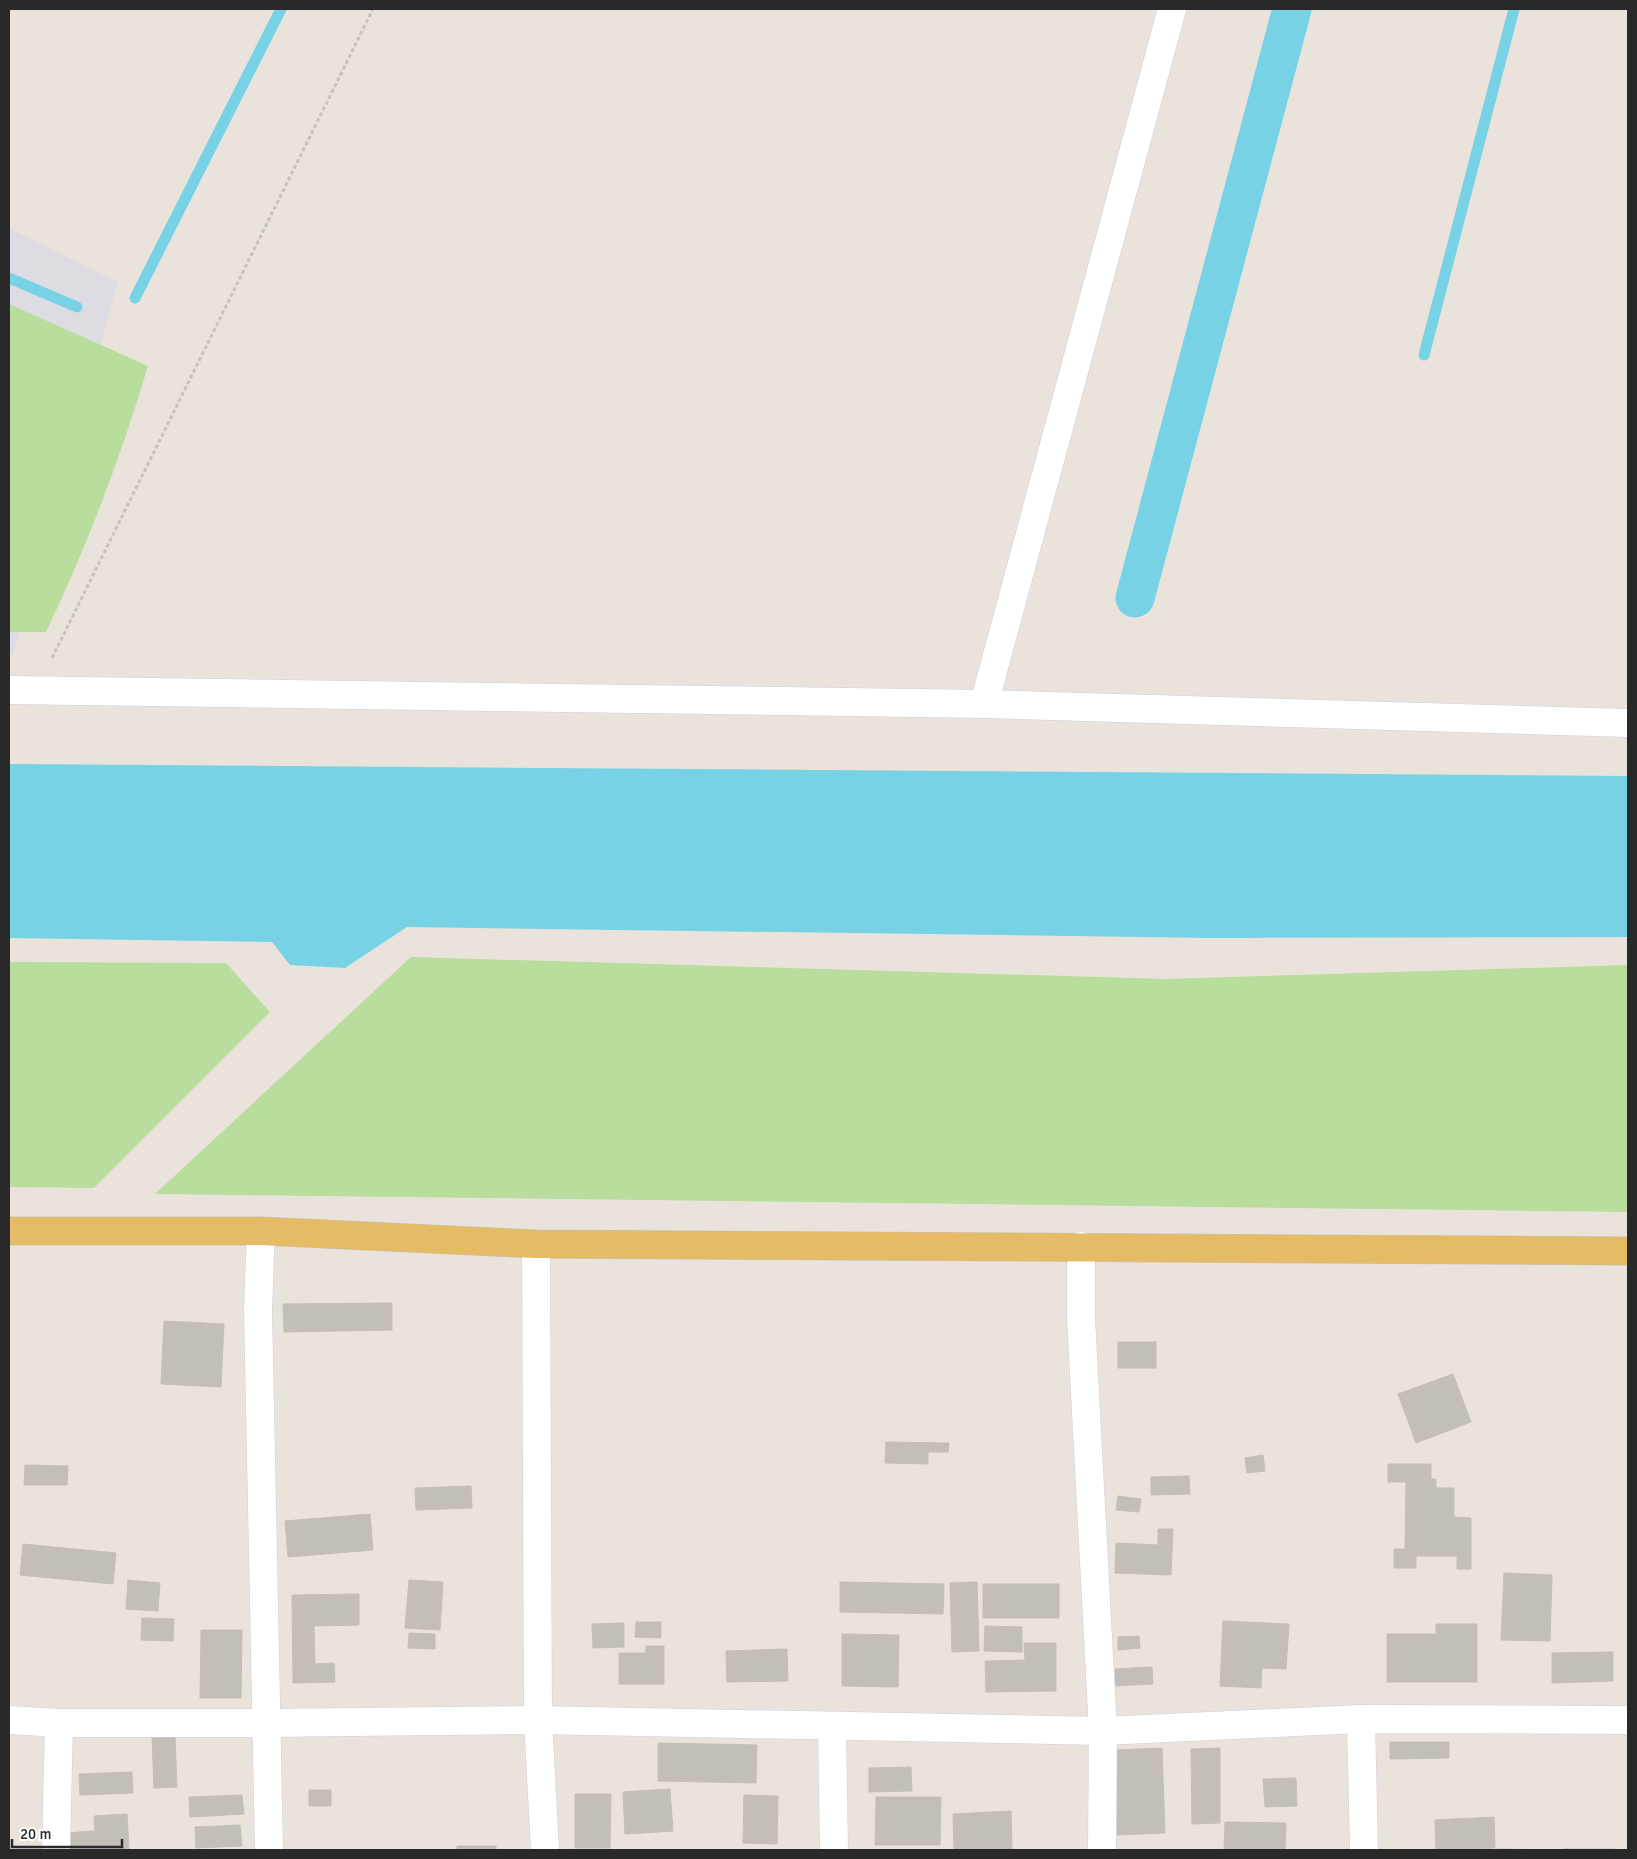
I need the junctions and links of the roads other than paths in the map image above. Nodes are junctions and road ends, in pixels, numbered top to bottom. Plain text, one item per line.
1 (1172, 9) edge
2 (9, 690) edge
3 (984, 704) junction
4 (1628, 724) edge
5 (9, 1231) edge
6 (261, 1231) junction
7 (536, 1244) junction
8 (1081, 1246) junction
9 (1628, 1251) edge
10 (1361, 1719) junction
11 (9, 1720) edge
12 (538, 1720) junction
13 (1628, 1720) edge
14 (59, 1723) junction
15 (265, 1723) junction
16 (832, 1727) junction
17 (1103, 1732) junction
18 (56, 1850) edge
19 (269, 1850) edge
20 (545, 1850) edge
21 (834, 1850) edge
22 (1102, 1850) edge
23 (1364, 1850) edge

1 - 3 street
2 - 3 street
3 - 4 street
5 - 6 main road
6 - 7 main road
6 - 15 street
7 - 8 main road
7 - 12 street
8 - 9 main road
8 - 17 street
10 - 13 street
10 - 17 street
10 - 23 street
11 - 14 street
12 - 15 street
12 - 16 street
12 - 20 street
14 - 15 street
14 - 18 street
15 - 19 street
16 - 17 street
16 - 21 street
17 - 22 street

